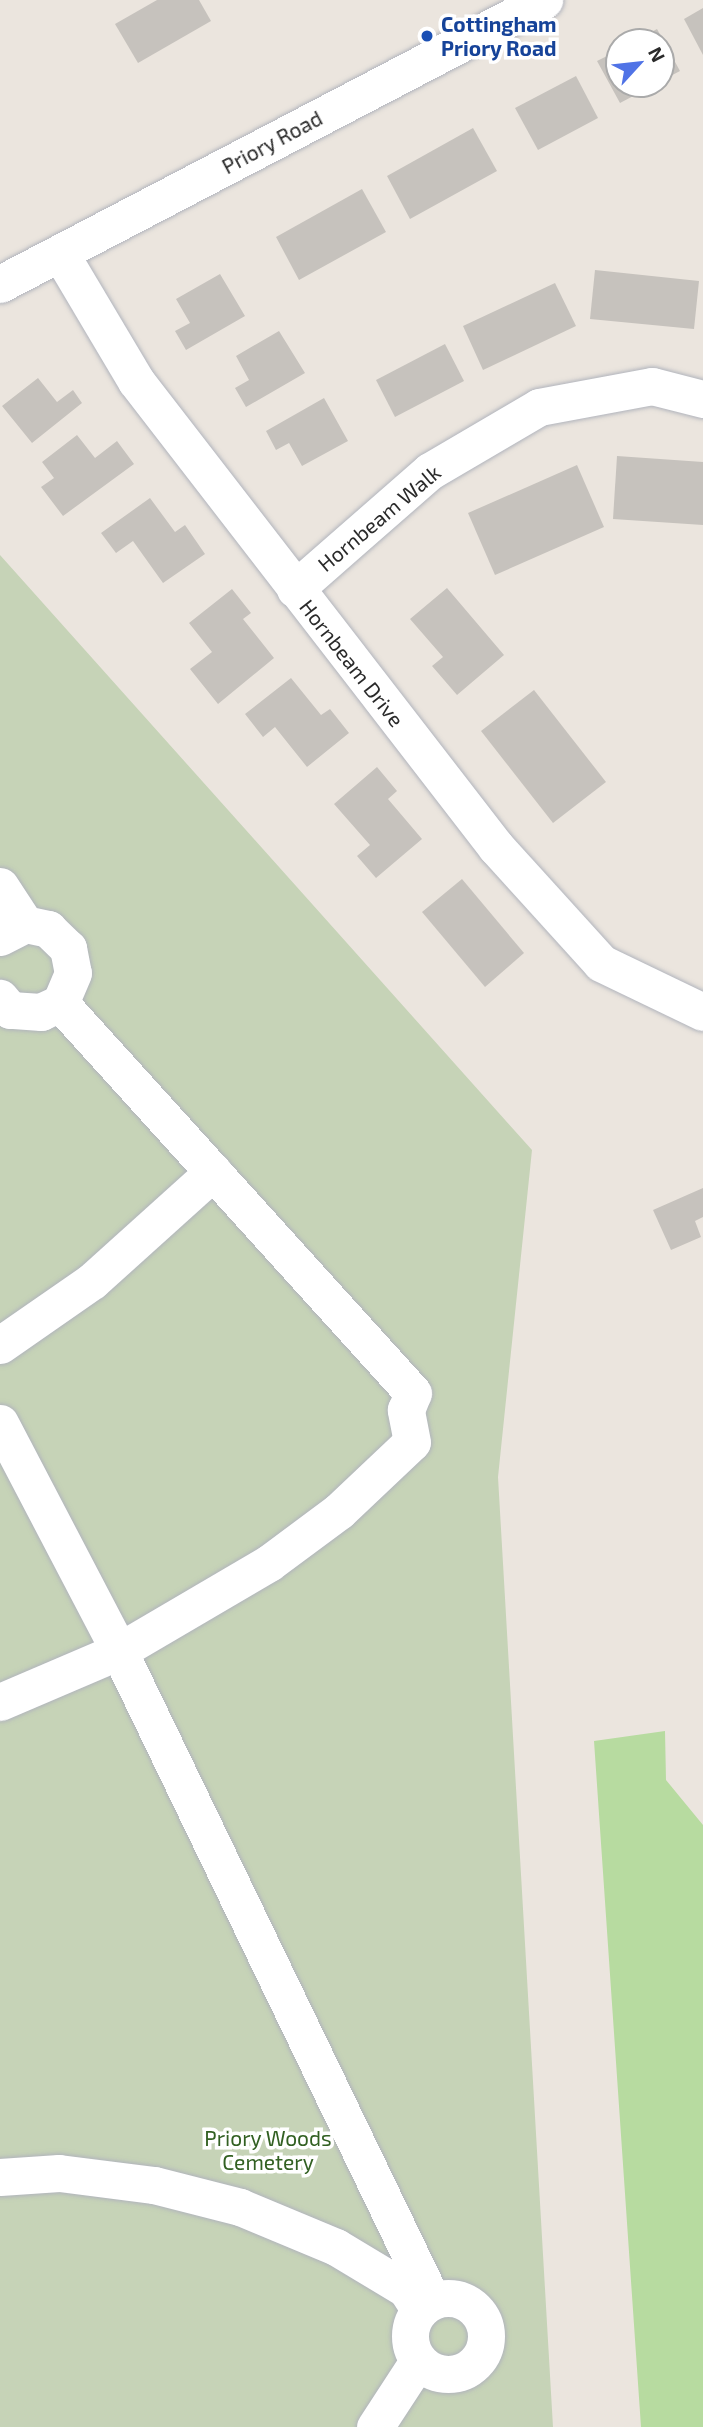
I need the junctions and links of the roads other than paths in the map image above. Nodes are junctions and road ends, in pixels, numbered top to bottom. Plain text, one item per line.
1 (544, 0) edge
2 (60, 253) junction
3 (0, 284) edge
4 (703, 399) edge
5 (295, 589) junction
6 (0, 886) edge
7 (12, 931) edge
8 (60, 1003) junction
9 (3, 1008) edge
10 (703, 1012) edge
11 (213, 1172) junction
12 (0, 1345) edge
13 (0, 1423) edge
14 (119, 1651) junction
15 (0, 1702) edge
16 (0, 2177) edge
17 (425, 2305) junction
18 (418, 2361) junction
19 (375, 2427) edge

1 - 2 street, Priory Road
2 - 3 street, Priory Road
2 - 5 street, Hornbeam Drive
4 - 5 street, Hornbeam Walk
5 - 10 street, Hornbeam Drive
6 - 7 street
7 - 8 street
8 - 9 street
8 - 11 street
11 - 12 street
11 - 14 street
13 - 14 street
14 - 15 street
14 - 17 street
16 - 17 street
17 - 18 street
17 - 18 street
18 - 19 street

